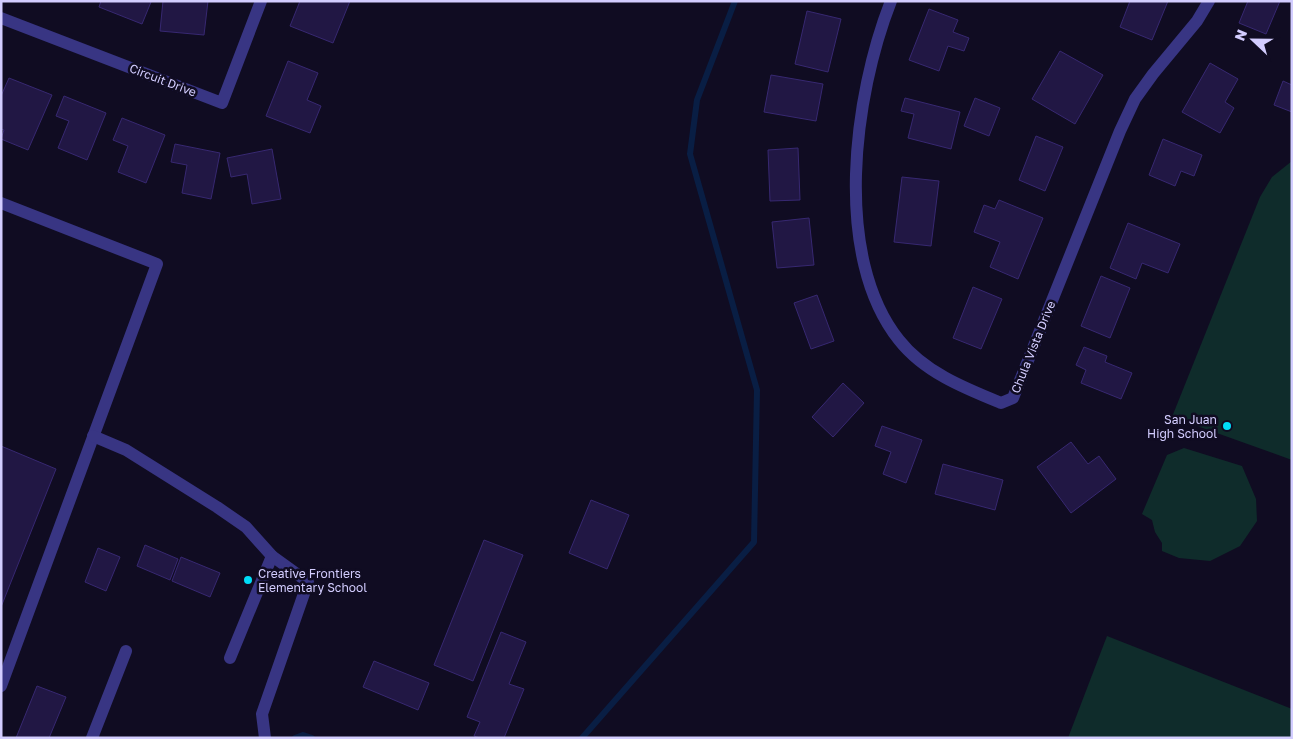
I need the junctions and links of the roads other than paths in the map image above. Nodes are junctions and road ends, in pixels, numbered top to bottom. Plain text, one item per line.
1 (262, 1) edge
2 (891, 1) edge
3 (1209, 1) edge
4 (1, 18) edge
5 (1, 203) edge
6 (93, 436) junction
7 (272, 556) junction
8 (126, 651) dead end
9 (230, 658) dead end
10 (1, 686) edge
11 (265, 736) edge
12 (92, 738) edge

1 - 4 street, Circuit Drive
2 - 3 street, Chula Vista Drive
5 - 6 street
6 - 7 street
6 - 10 street
7 - 9 street
7 - 11 street
8 - 12 street

